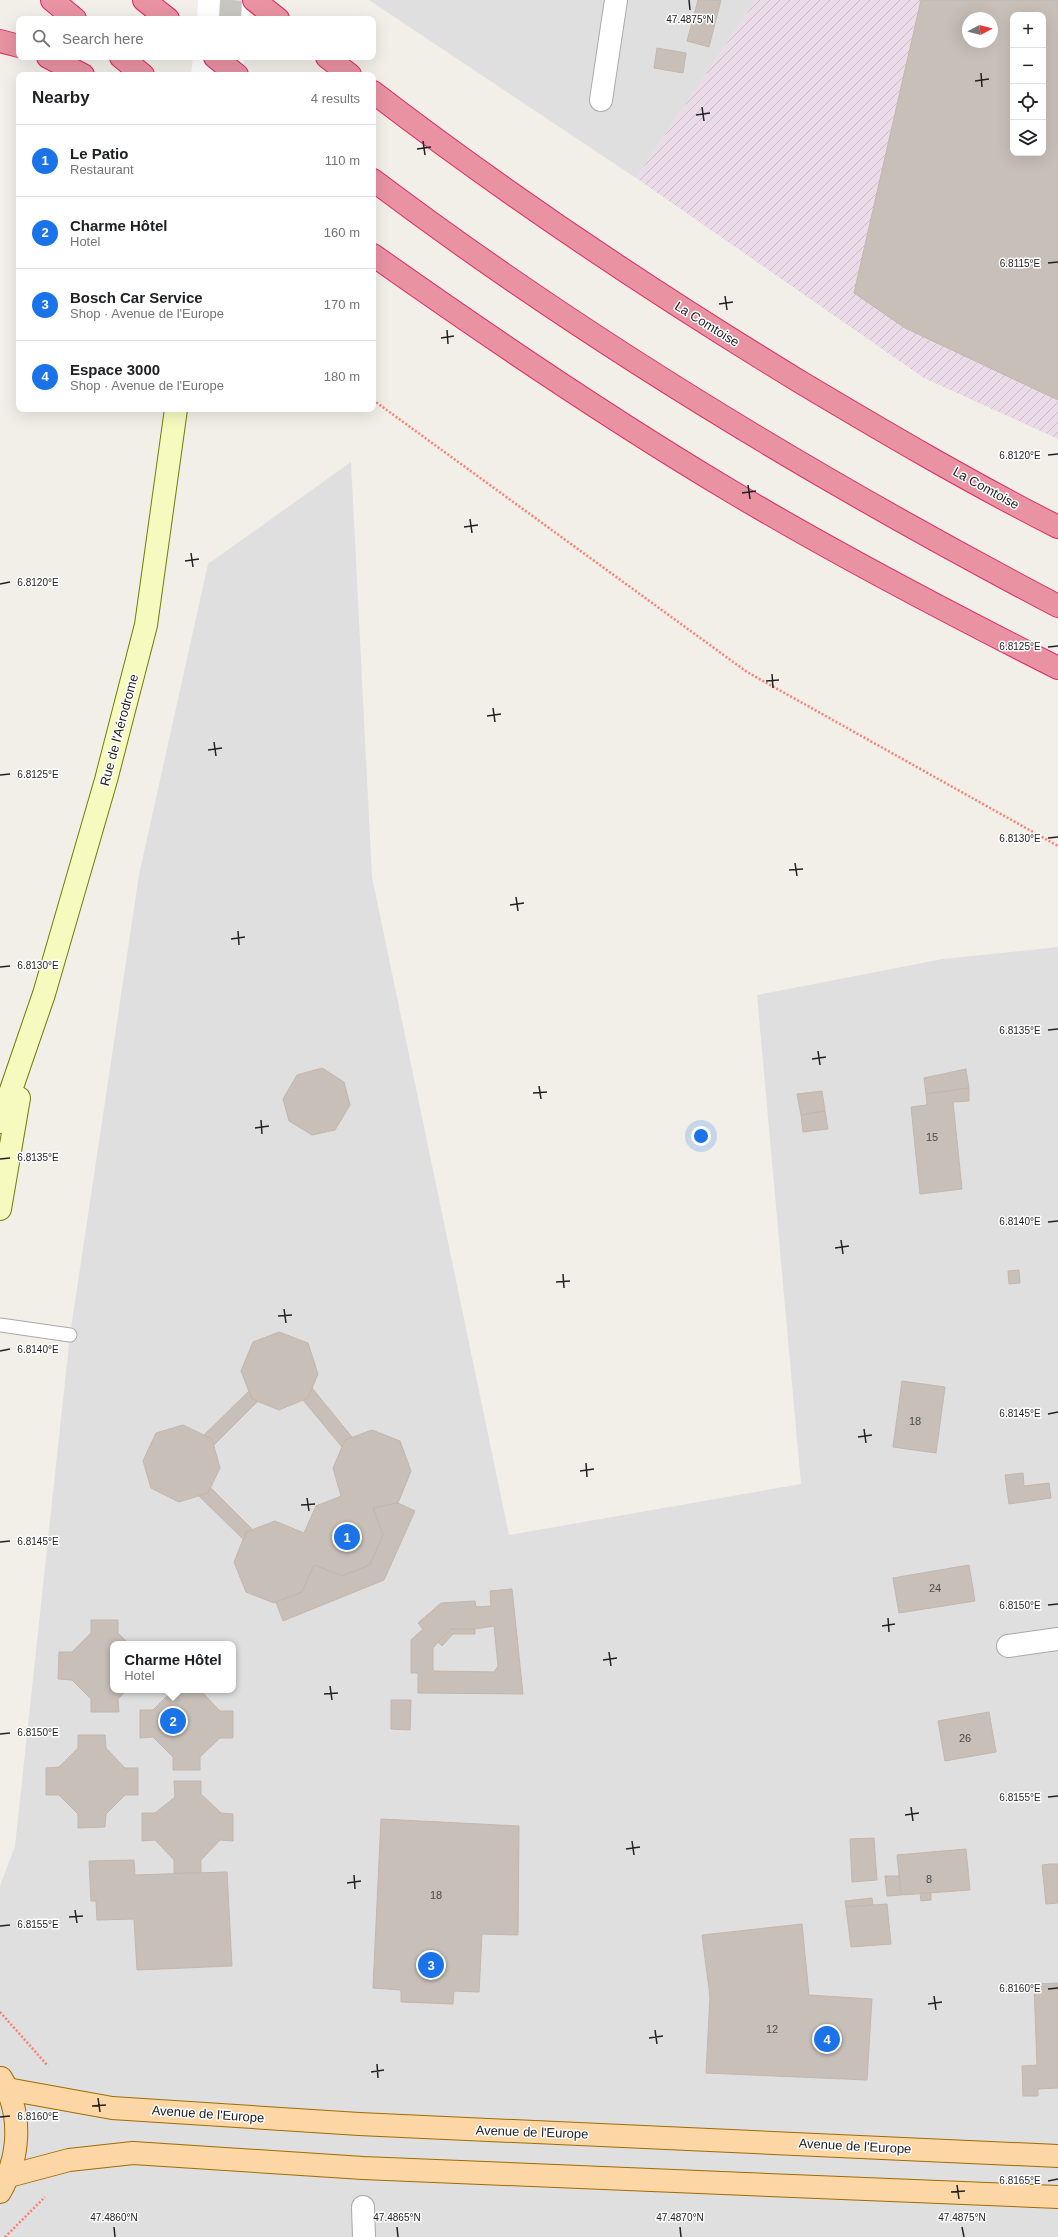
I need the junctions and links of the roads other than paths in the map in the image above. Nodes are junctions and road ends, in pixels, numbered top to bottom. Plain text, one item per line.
1 (52, 0) edge
2 (144, 0) edge
3 (254, 0) edge
4 (616, 0) edge
5 (71, 16) edge
6 (164, 16) edge
7 (274, 16) edge
8 (0, 41) edge
9 (16, 45) edge
10 (54, 60) edge
11 (125, 60) edge
12 (219, 60) edge
13 (331, 60) edge
14 (77, 72) edge
15 (139, 72) edge
16 (233, 72) edge
17 (346, 72) edge
18 (376, 94) edge
19 (601, 100) dead end
20 (376, 182) edge
21 (376, 258) edge
22 (176, 412) edge
23 (1058, 527) edge
24 (1058, 606) edge
25 (1058, 668) edge
26 (28, 1044) junction
27 (0, 1122) edge
28 (0, 1209) edge
29 (0, 1325) edge
30 (70, 1335) dead end
31 (1058, 1639) edge
32 (1008, 1646) dead end
33 (4, 2083) edge
34 (1058, 2156) edge
35 (5, 2184) edge
36 (1058, 2198) edge
37 (363, 2208) dead end
38 (364, 2237) edge

1 - 5 highway
2 - 6 highway
3 - 7 highway
4 - 19 street
8 - 9 highway
10 - 14 highway
11 - 15 highway
12 - 16 highway
13 - 17 highway
18 - 23 highway, La Comtoise
20 - 24 highway
21 - 25 highway
22 - 26 street, Rue de l'Aérodrome
26 - 27 street, Rue de l'Aérodrome
26 - 28 street, Rue de l'Aérodrome
29 - 30 lane
31 - 32 street
33 - 34 main road, Avenue de l'Europe
33 - 35 main road
35 - 36 main road
37 - 38 street

